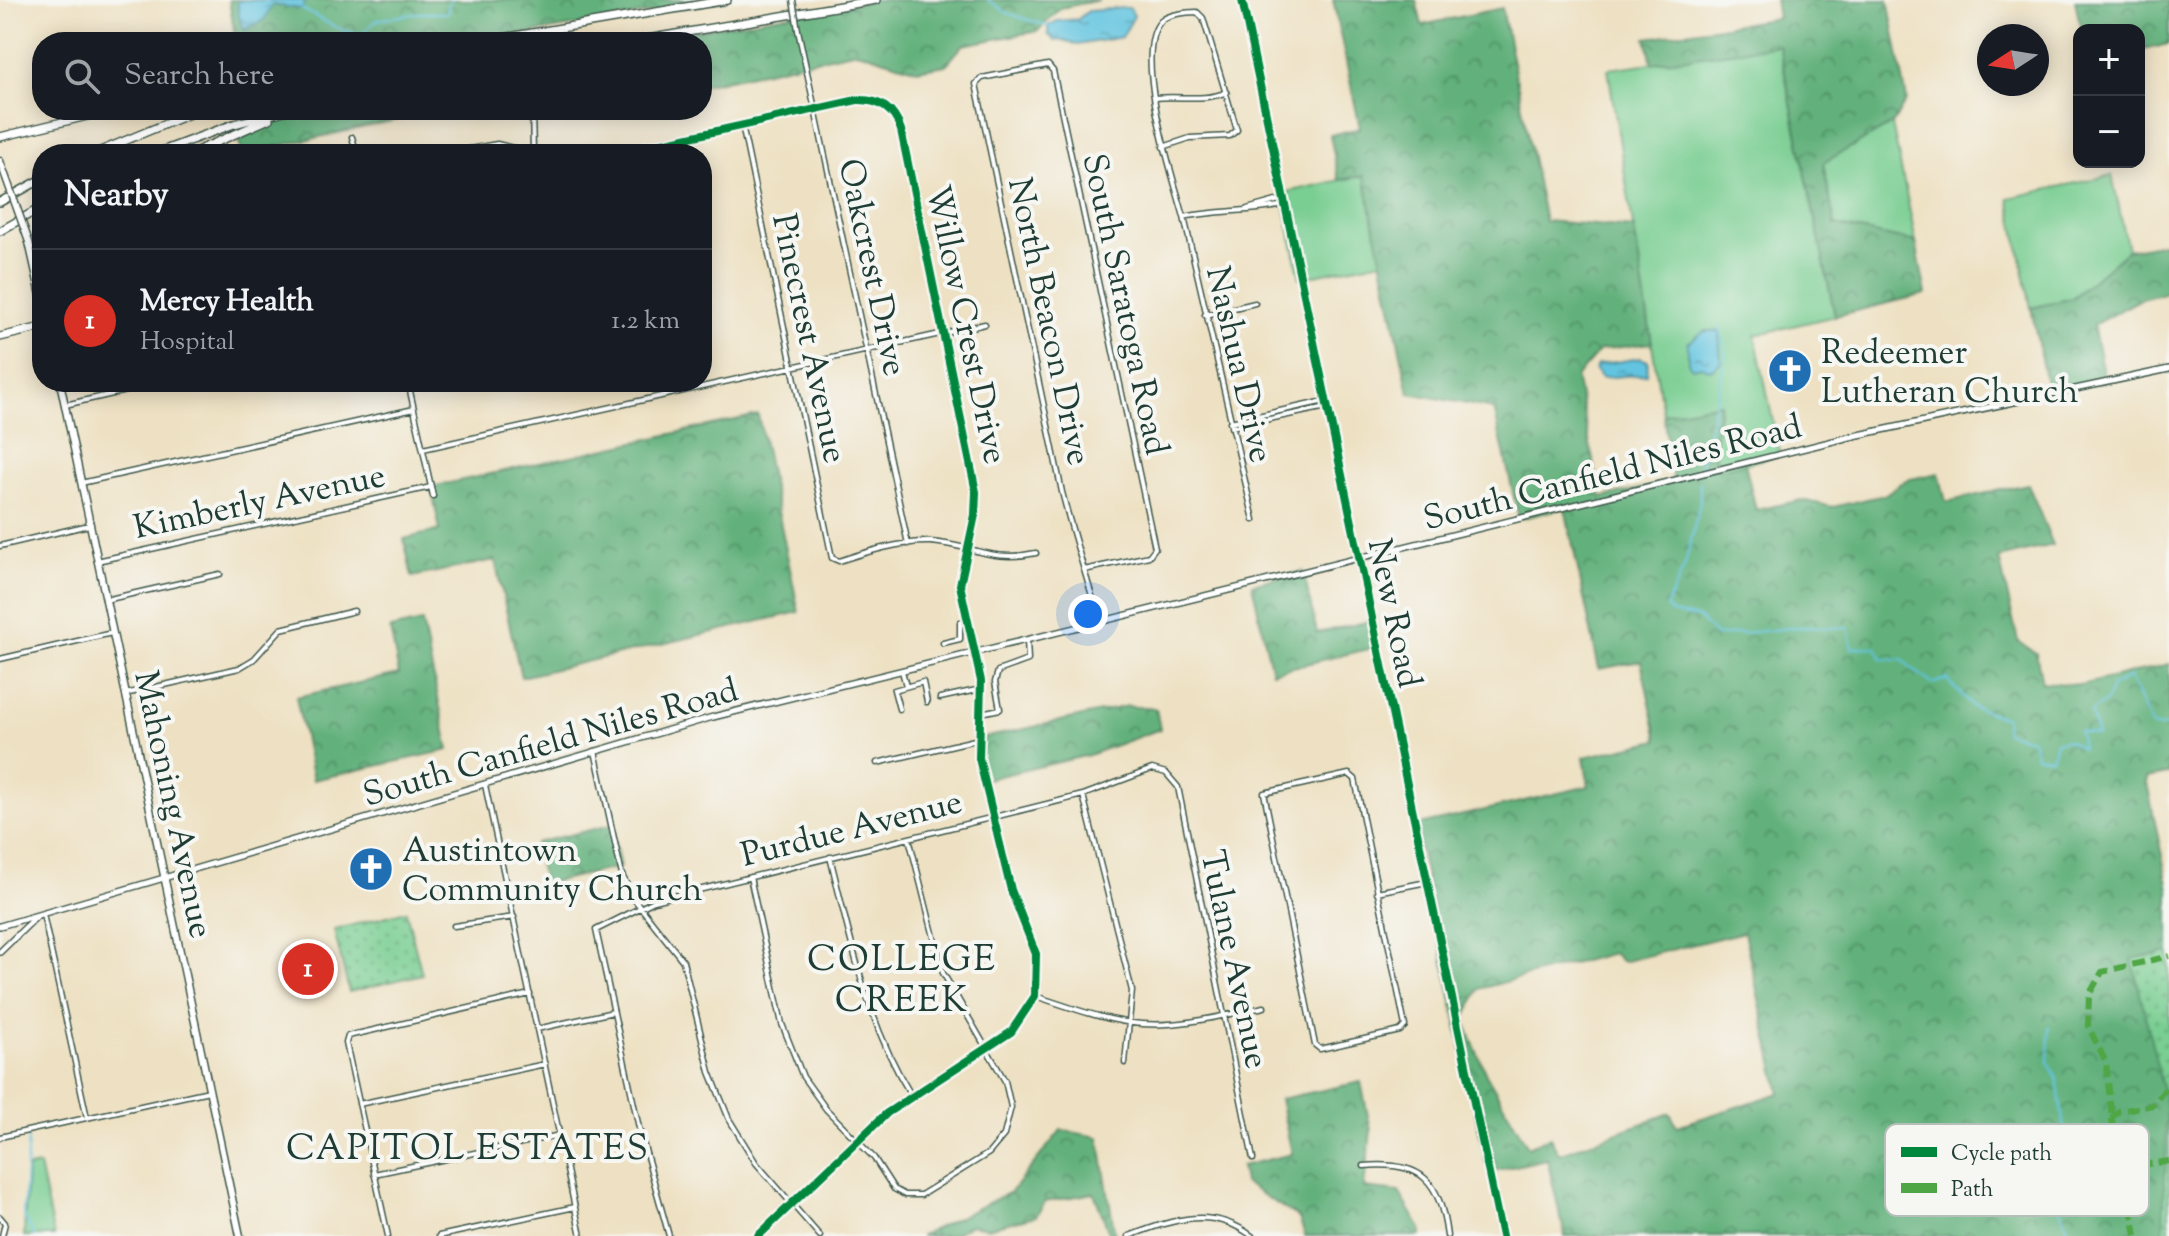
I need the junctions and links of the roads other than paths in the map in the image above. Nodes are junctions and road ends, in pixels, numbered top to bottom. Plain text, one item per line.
1 (727, 0) edge
2 (793, 0) edge
3 (876, 0) edge
4 (1242, 0) edge
5 (537, 32) edge
6 (688, 32) edge
7 (976, 82) joint
8 (1227, 92) junction
9 (1155, 98) junction
10 (816, 109) junction
11 (71, 120) edge
12 (175, 120) edge
13 (249, 120) edge
14 (266, 120) edge
15 (532, 120) edge
16 (742, 125) junction
17 (0, 137) edge
18 (352, 137) dead end
19 (664, 143) joint
20 (117, 144) edge
21 (181, 144) edge
22 (212, 144) edge
23 (354, 144) edge
24 (533, 144) edge
25 (659, 144) edge
26 (1163, 147) junction
27 (0, 161) edge
28 (32, 184) edge
29 (0, 202) edge
30 (1283, 202) junction
31 (32, 213) edge
32 (1184, 217) junction
33 (0, 231) edge
34 (32, 249) edge
35 (1255, 303) dead end
36 (1205, 315) junction
37 (985, 324) dead end
38 (32, 329) edge
39 (944, 333) junction
40 (0, 337) edge
41 (867, 350) junction
42 (793, 366) junction
43 (2169, 369) edge
44 (712, 382) edge
45 (62, 392) edge
46 (122, 392) edge
47 (410, 392) edge
48 (668, 392) edge
49 (1326, 404) junction
50 (65, 405) junction
51 (414, 409) junction
52 (1231, 424) junction
53 (423, 449) junction
54 (81, 483) junction
55 (431, 487) junction
56 (433, 496) dead end
57 (1254, 520) dead end
58 (89, 525) junction
59 (908, 544) junction
60 (0, 546) edge
61 (966, 550) junction
62 (1036, 553) dead end
63 (1358, 557) junction
64 (97, 561) junction
65 (1084, 570) junction
66 (220, 574) dead end
67 (105, 600) junction
68 (354, 611) dead end
69 (966, 620) junction
70 (1100, 622) junction
71 (112, 633) junction
72 (1027, 640) junction
73 (943, 643) dead end
74 (975, 653) junction
75 (0, 659) edge
76 (902, 671) junction
77 (906, 686) junction
78 (981, 689) junction
79 (125, 694) junction
80 (940, 698) dead end
81 (927, 702) dead end
82 (899, 709) dead end
83 (981, 713) junction
84 (979, 739) junction
85 (595, 751) junction
86 (877, 763) dead end
87 (1166, 773) joint
88 (484, 784) junction
89 (1083, 795) junction
90 (992, 817) junction
91 (909, 838) junction
92 (830, 857) junction
93 (750, 877) junction
94 (164, 879) junction
95 (1427, 882) junction
96 (1377, 892) junction
97 (640, 907) junction
98 (43, 914) junction
99 (36, 917) junction
100 (514, 917) junction
101 (0, 926) edge
102 (454, 926) dead end
103 (0, 952) edge
104 (530, 994) junction
105 (1035, 996) junction
106 (1264, 1007) dead end
107 (614, 1012) junction
108 (1223, 1015) junction
109 (1130, 1022) junction
110 (537, 1029) junction
111 (986, 1049) junction
112 (1125, 1063) dead end
113 (545, 1064) junction
114 (209, 1091) junction
115 (911, 1095) junction
116 (359, 1104) junction
117 (87, 1118) junction
118 (560, 1135) junction
119 (0, 1137) edge
120 (857, 1142) junction
121 (1253, 1159) dead end
122 (1364, 1166) dead end
123 (374, 1175) junction
124 (794, 1205) junction
125 (575, 1207) junction
126 (0, 1217) edge
127 (1139, 1234) edge
128 (2, 1236) edge
129 (240, 1236) edge
130 (388, 1236) edge
131 (439, 1236) edge
132 (581, 1236) edge
133 (669, 1236) edge
134 (758, 1236) edge
135 (820, 1236) edge
136 (1129, 1236) edge
137 (1252, 1236) edge
138 (1447, 1236) edge
139 (1502, 1236) edge

1 - 5 highway
2 - 10 street, Oakcrest Drive, bridge
3 - 6 highway
4 - 30 main road, New Road
7 - 65 street, North Beacon Drive
7 - 65 street, South Saratoga Road
8 - 9 street
8 - 9 street, Nashua Drive
8 - 26 street
9 - 26 street, Nashua Drive
10 - 16 street
10 - 39 street, Willow Crest Drive
10 - 41 street, Oakcrest Drive
11 - 17 highway
12 - 20 highway
13 - 21 highway
14 - 22 highway
15 - 24 street
16 - 19 street
16 - 42 street, Pinecrest Avenue
18 - 23 street
19 - 25 street
26 - 32 street, Nashua Drive
27 - 34 main road, bridge
28 - 29 highway
30 - 32 street
30 - 49 main road, New Road
31 - 33 highway
32 - 36 street, Nashua Drive
35 - 36 street
36 - 52 street, Nashua Drive
37 - 39 street
38 - 40 highway
39 - 41 street
39 - 61 street, Willow Crest Drive
41 - 42 street
41 - 59 street, Oakcrest Drive
42 - 44 street
42 - 59 street, Pinecrest Avenue
43 - 63 main road, South Canfield Niles Road
45 - 50 main road, Mahoning Avenue
46 - 50 street
47 - 51 street
48 - 53 street
49 - 52 street
49 - 63 main road, New Road
50 - 54 main road, Mahoning Avenue
51 - 53 street
51 - 54 street
52 - 57 street, Nashua Drive
53 - 55 street
54 - 58 main road, Mahoning Avenue
55 - 56 street
55 - 64 street, Kimberly Avenue
58 - 60 street
58 - 64 main road, Mahoning Avenue
59 - 61 street
61 - 62 street
61 - 69 street, Willow Crest Drive
63 - 70 main road, South Canfield Niles Road
63 - 95 main road, New Road
64 - 67 main road, Mahoning Avenue
65 - 70 street, North Beacon Drive
66 - 67 street
67 - 71 main road, Mahoning Avenue
68 - 79 street
69 - 73 street
69 - 74 street, Willow Crest Drive
70 - 72 main road, South Canfield Niles Road
71 - 75 street
71 - 79 main road, Mahoning Avenue
72 - 74 main road, South Canfield Niles Road
72 - 83 street
74 - 76 main road, South Canfield Niles Road
74 - 78 street, Willow Crest Drive
76 - 77 street
76 - 85 main road, South Canfield Niles Road
77 - 81 street
77 - 82 street
78 - 80 street
78 - 83 street, Willow Crest Drive
79 - 94 main road, Mahoning Avenue
83 - 84 street, Willow Crest Drive
84 - 86 street
84 - 90 street, Willow Crest Drive
85 - 88 main road, South Canfield Niles Road
85 - 97 street
87 - 89 street, Purdue Avenue
87 - 108 street, Tulane Avenue
88 - 94 main road, South Canfield Niles Road
88 - 100 street
89 - 90 street, Purdue Avenue
89 - 109 street
90 - 91 street, Purdue Avenue
90 - 105 street, Willow Crest Drive
91 - 92 street, Purdue Avenue
91 - 111 street
92 - 93 street, Purdue Avenue
92 - 115 street
93 - 97 street, Purdue Avenue
93 - 120 street
94 - 98 main road, South Canfield Niles Road
94 - 114 main road, Mahoning Avenue
95 - 96 street
95 - 139 main road, New Road
96 - 96 street
97 - 107 street, Purdue Avenue
97 - 124 street
98 - 99 main road, South Canfield Niles Road
98 - 117 street
99 - 101 main road
99 - 103 main road
100 - 102 street
100 - 104 street
104 - 110 street
104 - 116 street
105 - 109 street
105 - 111 street
106 - 108 street
107 - 110 street
107 - 133 street
108 - 109 street
108 - 121 street, Tulane Avenue
109 - 112 street
110 - 113 street
111 - 115 street
111 - 120 street
113 - 116 street
113 - 118 street
114 - 117 street
114 - 129 main road, Mahoning Avenue
115 - 120 street
116 - 123 street
117 - 119 street
118 - 123 street
118 - 125 street
120 - 124 street
122 - 138 street
123 - 130 street
124 - 134 street
124 - 135 street
125 - 131 street
125 - 132 street
126 - 128 street
127 - 136 street
127 - 137 street

